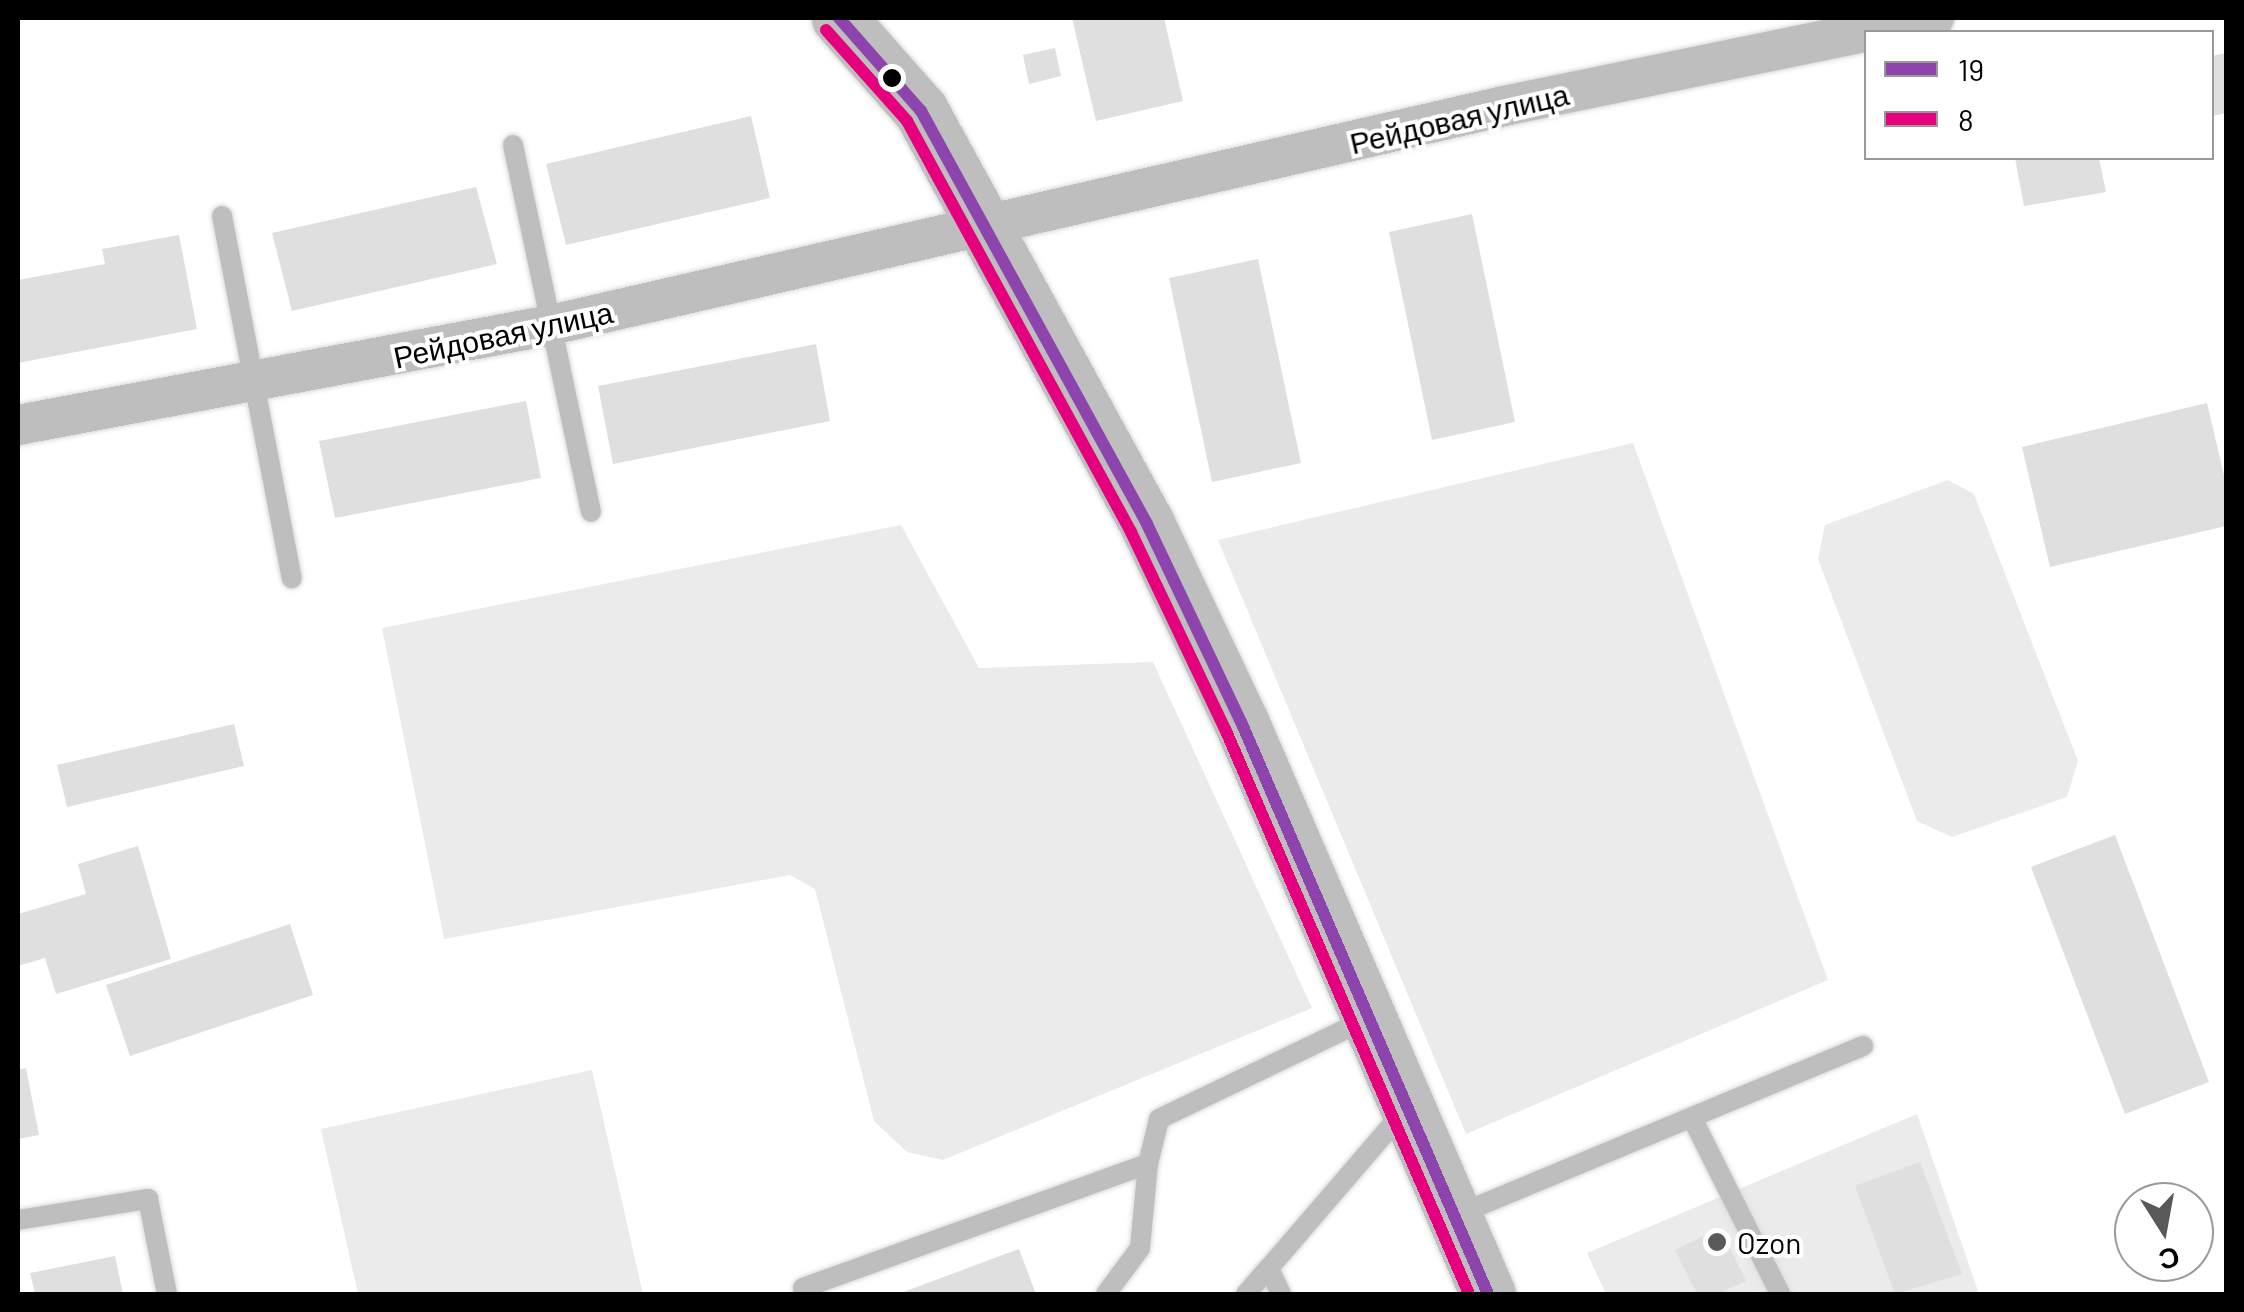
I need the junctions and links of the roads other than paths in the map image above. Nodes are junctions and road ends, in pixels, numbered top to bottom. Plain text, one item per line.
1 (839, 18) edge
2 (1934, 18) edge
3 (1875, 30) edge
4 (1864, 32) edge
5 (513, 145) dead end
6 (222, 216) dead end
7 (986, 230) junction
8 (551, 324) junction
9 (257, 384) junction
10 (18, 425) edge
11 (590, 512) dead end
12 (292, 578) dead end
13 (1366, 1019) junction
14 (1863, 1046) dead end
15 (1407, 1106) junction
16 (1692, 1118) junction
17 (1148, 1164) junction
18 (1455, 1216) junction
19 (18, 1220) edge
20 (1269, 1268) junction
21 (803, 1288) dead end
22 (167, 1294) edge
23 (1106, 1294) edge
24 (1246, 1294) edge
25 (1280, 1294) edge
26 (1488, 1294) edge
27 (1780, 1294) edge

1 - 7 main road
2 - 3 street, Рейдовая улица
4 - 7 street, Рейдовая улица
5 - 8 lane
6 - 9 lane
7 - 8 street, Рейдовая улица
7 - 13 main road
8 - 9 street, Рейдовая улица
8 - 11 lane
9 - 10 street, Рейдовая улица
9 - 12 lane
13 - 15 main road
13 - 17 lane
14 - 16 lane
15 - 18 main road
15 - 20 lane
16 - 18 lane
16 - 27 lane
17 - 21 lane
17 - 23 lane
18 - 26 main road
19 - 22 lane
20 - 24 lane
20 - 25 lane

